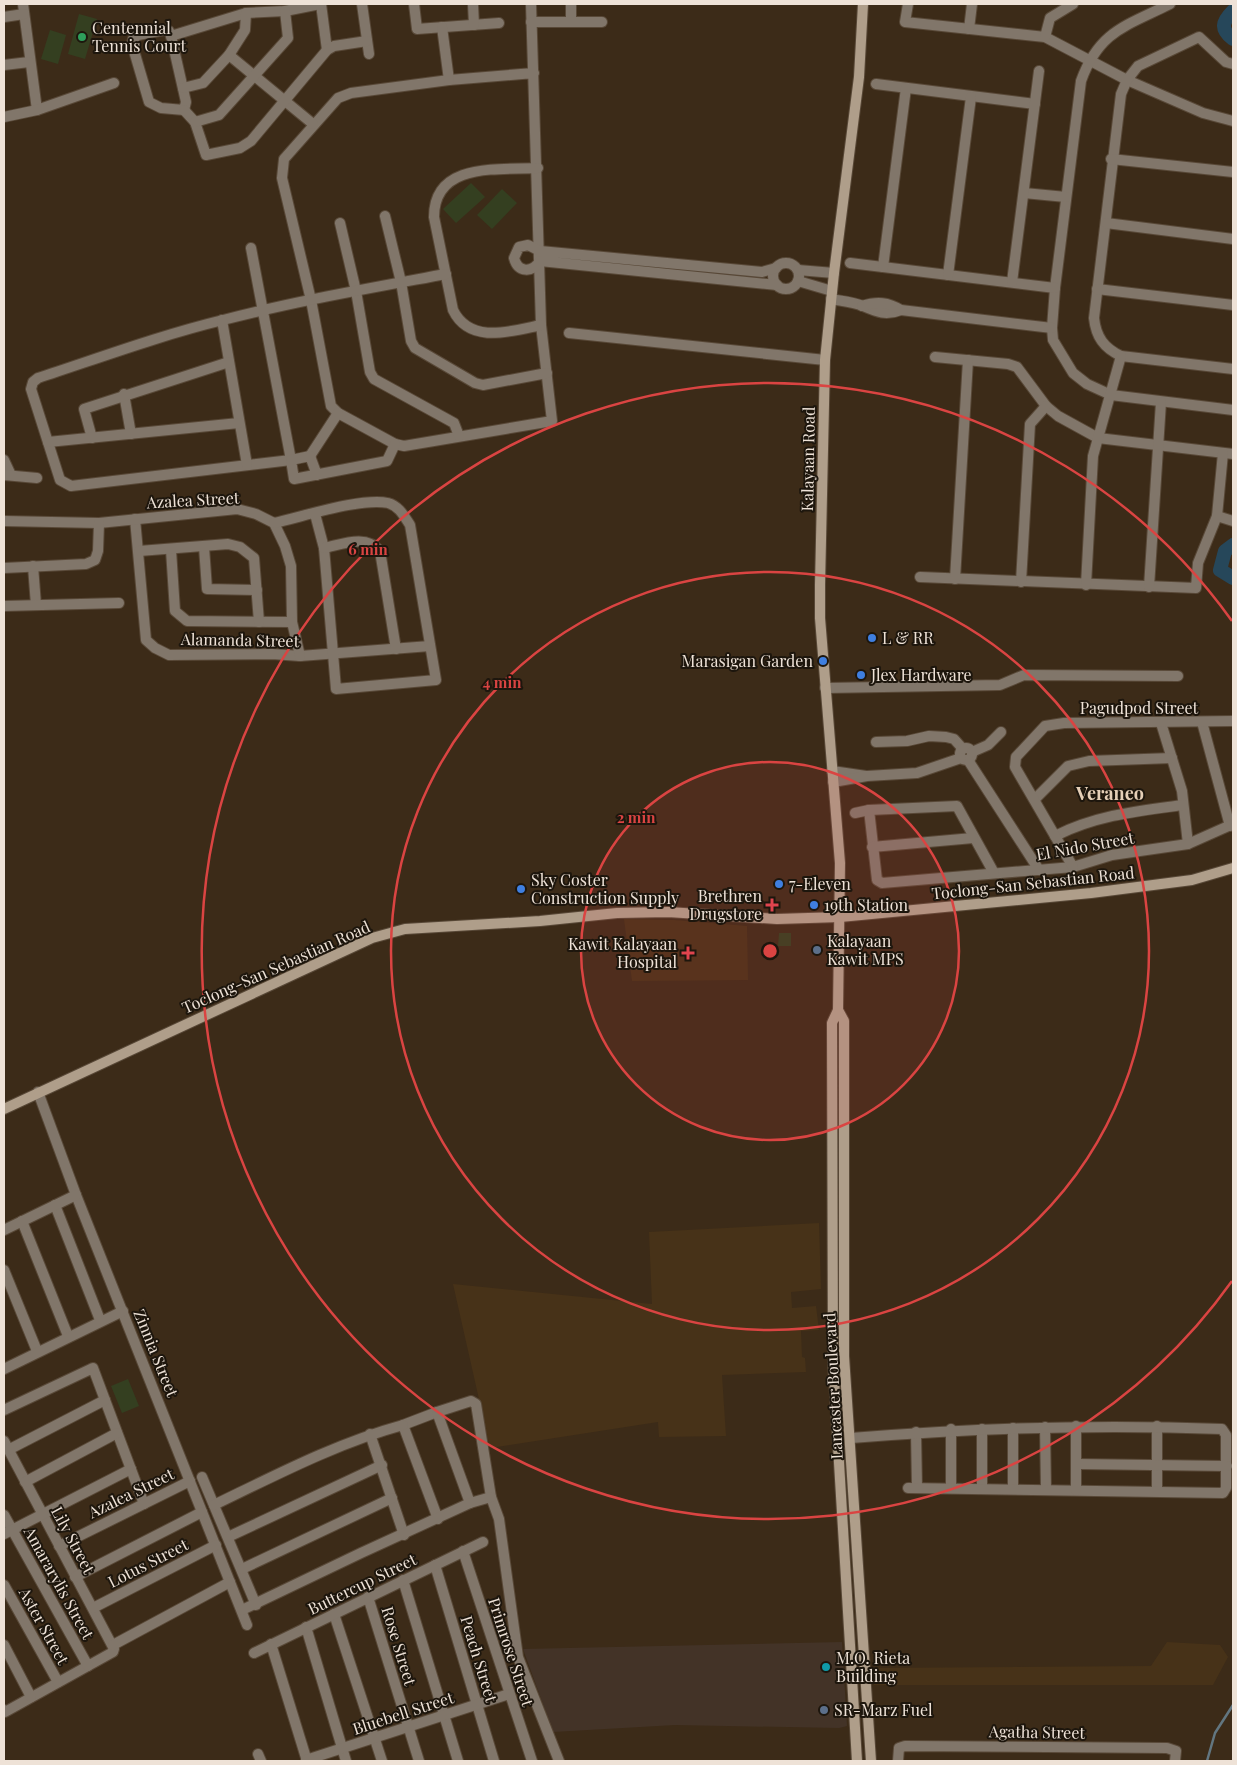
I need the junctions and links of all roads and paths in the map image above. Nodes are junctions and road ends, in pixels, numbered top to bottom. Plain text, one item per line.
1 (321, 4) edge
2 (362, 4) edge
3 (414, 4) edge
4 (473, 4) edge
5 (531, 4) edge
6 (571, 4) edge
7 (863, 4) edge
8 (908, 4) edge
9 (972, 4) edge
10 (1073, 4) edge
11 (1170, 4) edge
12 (24, 9) edge
13 (285, 11) junction
14 (246, 13) junction
15 (4, 17) edge
16 (531, 22) junction
17 (571, 22) junction
18 (602, 22) dead end
19 (499, 23) dead end
20 (474, 24) junction
21 (442, 27) junction
22 (969, 29) junction
23 (171, 36) junction
24 (1045, 37) junction
25 (367, 41) junction
26 (327, 50) junction
27 (369, 54) dead end
28 (228, 55) junction
29 (1088, 60) junction
30 (29, 62) junction
31 (4, 64) edge
32 (1233, 64) edge
33 (1039, 71) dead end
34 (534, 73) junction
35 (254, 75) junction
36 (449, 80) junction
37 (1127, 80) junction
38 (114, 83) dead end
39 (876, 84) dead end
40 (183, 88) junction
41 (906, 88) junction
42 (971, 97) junction
43 (284, 100) junction
44 (1035, 104) junction
45 (37, 110) junction
46 (184, 110) junction
47 (4, 117) edge
48 (1233, 121) edge
49 (195, 122) junction
50 (313, 124) junction
51 (1112, 159) junction
52 (538, 168) junction
53 (1233, 172) edge
54 (1024, 193) junction
55 (1066, 197) junction
56 (385, 216) dead end
57 (340, 223) dead end
58 (1106, 224) junction
59 (1233, 239) edge
60 (251, 248) dead end
61 (540, 256) junction
62 (850, 262) dead end
63 (883, 267) junction
64 (776, 268) junction
65 (798, 270) junction
66 (834, 273) junction
67 (446, 274) junction
68 (948, 275) junction
69 (798, 281) junction
70 (401, 282) junction
71 (1012, 282) junction
72 (777, 285) junction
73 (1055, 288) junction
74 (1097, 289) junction
75 (356, 291) junction
76 (831, 295) junction
77 (311, 300) junction
78 (1233, 305) edge
79 (264, 311) junction
80 (222, 320) junction
81 (541, 325) junction
82 (1052, 328) junction
83 (569, 333) dead end
84 (1121, 356) junction
85 (935, 357) dead end
86 (825, 360) junction
87 (968, 360) junction
88 (229, 362) junction
89 (1233, 369) edge
90 (547, 374) junction
91 (124, 394) junction
92 (1111, 395) junction
93 (1161, 402) junction
94 (1046, 406) junction
95 (1233, 410) edge
96 (338, 413) junction
97 (239, 423) junction
98 (131, 434) junction
99 (460, 436) junction
100 (92, 438) junction
101 (1098, 438) junction
102 (48, 442) junction
103 (395, 444) junction
104 (1158, 446) junction
105 (1228, 454) edge
106 (310, 456) junction
107 (4, 460) edge
108 (291, 460) junction
109 (247, 465) junction
110 (7, 475) edge
111 (317, 475) junction
112 (38, 478) dead end
113 (315, 514) junction
114 (1217, 516) junction
115 (135, 519) junction
116 (4, 520) edge
117 (1233, 521) edge
118 (99, 523) junction
119 (274, 523) junction
120 (204, 547) junction
121 (324, 548) junction
122 (171, 550) junction
123 (139, 551) junction
124 (32, 566) junction
125 (4, 568) edge
126 (920, 577) dead end
127 (955, 579) junction
128 (1021, 582) junction
129 (1086, 585) junction
130 (1149, 587) junction
131 (257, 590) junction
132 (119, 603) dead end
133 (36, 605) junction
134 (4, 606) edge
135 (259, 622) junction
136 (292, 622) junction
137 (430, 646) junction
138 (396, 649) junction
139 (333, 655) junction
140 (300, 656) junction
141 (1178, 676) dead end
142 (825, 688) junction
143 (1233, 721) edge
144 (1202, 722) junction
145 (1161, 723) junction
146 (1001, 732) dead end
147 (876, 742) dead end
148 (966, 755) junction
149 (1172, 758) junction
150 (832, 771) junction
151 (866, 776) junction
152 (833, 782) junction
153 (1035, 799) junction
154 (1184, 805) junction
155 (869, 810) junction
156 (855, 813) dead end
157 (1232, 825) edge
158 (1055, 836) junction
159 (974, 838) junction
160 (1188, 844) junction
161 (872, 847) junction
162 (1072, 867) junction
163 (1233, 868) edge
164 (1039, 870) junction
165 (994, 873) junction
166 (840, 917) junction
167 (838, 1010) junction
168 (38, 1092) junction
169 (4, 1109) edge
170 (76, 1195) junction
171 (54, 1205) junction
172 (22, 1221) junction
173 (4, 1230) edge
174 (4, 1270) edge
175 (123, 1311) junction
176 (100, 1320) junction
177 (68, 1336) junction
178 (37, 1351) junction
179 (4, 1367) edge
180 (105, 1400) junction
181 (4, 1410) edge
182 (437, 1412) junction
183 (403, 1425) junction
184 (1076, 1426) junction
185 (1157, 1426) junction
186 (1045, 1427) junction
187 (982, 1428) junction
188 (1013, 1428) junction
189 (951, 1429) junction
190 (916, 1432) junction
191 (118, 1433) junction
192 (370, 1434) junction
193 (851, 1438) junction
194 (6, 1446) edge
195 (1076, 1464) junction
196 (382, 1465) junction
197 (1156, 1465) junction
198 (1227, 1466) junction
199 (131, 1468) junction
200 (202, 1477) dead end
201 (190, 1481) junction
202 (25, 1482) junction
203 (951, 1488) junction
204 (982, 1489) junction
205 (1013, 1489) junction
206 (1046, 1490) junction
207 (1076, 1490) junction
208 (1158, 1491) junction
209 (492, 1497) junction
210 (392, 1498) junction
211 (144, 1504) junction
212 (470, 1504) junction
213 (214, 1505) junction
214 (202, 1512) junction
215 (42, 1514) junction
216 (4, 1515) edge
217 (438, 1519) junction
218 (8, 1532) edge
219 (404, 1535) junction
220 (228, 1537) junction
221 (483, 1542) dead end
222 (216, 1545) junction
223 (59, 1546) junction
224 (463, 1551) junction
225 (858, 1558) junction
226 (845, 1559) junction
227 (435, 1565) junction
228 (242, 1569) junction
229 (75, 1577) junction
230 (403, 1580) junction
231 (230, 1582) junction
232 (4, 1585) edge
233 (368, 1597) junction
234 (256, 1605) junction
235 (93, 1608) junction
236 (242, 1610) junction
237 (334, 1614) junction
238 (247, 1625) dead end
239 (306, 1628) junction
240 (271, 1644) junction
241 (4, 1645) edge
242 (113, 1649) junction
243 (254, 1653) dead end
244 (88, 1666) junction
245 (58, 1682) junction
246 (509, 1694) junction
247 (31, 1697) junction
248 (477, 1705) junction
249 (4, 1711) edge
250 (445, 1715) junction
251 (408, 1727) junction
252 (375, 1738) junction
253 (343, 1748) junction
254 (1176, 1756) edge
255 (306, 1761) edge
256 (346, 1761) edge
257 (382, 1761) edge
258 (419, 1761) edge
259 (458, 1761) edge
260 (494, 1761) edge
261 (532, 1761) edge
262 (559, 1761) edge
263 (857, 1761) edge
264 (871, 1761) edge
265 (898, 1761) edge

1 - 13 street
1 - 26 street
2 - 25 street
3 - 21 street
4 - 20 street
5 - 16 street
6 - 17 street
7 - 66 main road, Kalayaan Road
8 - 22 street
9 - 22 street
10 - 24 street
11 - 29 street
12 - 15 street
12 - 30 street
13 - 14 street
13 - 35 street
14 - 23 street
14 - 28 street
16 - 17 street
16 - 34 street
17 - 18 street
19 - 20 street
20 - 21 street
21 - 36 street
22 - 24 street
23 - 40 street
23 - 46 street
24 - 29 street
25 - 26 street
25 - 27 street
26 - 43 street
28 - 35 street
28 - 40 street
29 - 37 street
29 - 55 street
30 - 31 street
30 - 45 street
32 - 37 street
33 - 44 street
34 - 36 street
34 - 52 street
35 - 43 street
35 - 49 street
36 - 50 street
37 - 48 street
37 - 51 street
38 - 45 street
39 - 41 street
40 - 46 street
41 - 42 street
41 - 63 street
42 - 44 street
42 - 68 street
43 - 49 street
43 - 50 street
44 - 54 street
45 - 47 street
46 - 49 street
50 - 77 street
51 - 53 street
51 - 58 street
52 - 61 street
52 - 67 street
54 - 55 street
54 - 71 street
55 - 73 street
56 - 70 street
57 - 75 street
58 - 59 street
58 - 74 street
60 - 79 street
61 - 64 street
61 - 72 street
61 - 81 street
62 - 63 street
63 - 68 street
64 - 65 street
64 - 72 street
65 - 66 street
65 - 69 street
66 - 76 main road, Kalayaan Road
67 - 70 street
67 - 81 street
68 - 71 street
69 - 72 street
69 - 76 street
70 - 75 street
70 - 90 street
71 - 73 street
73 - 82 street
74 - 78 street
74 - 84 street
75 - 77 street
75 - 99 street
76 - 82 street
76 - 86 main road, Kalayaan Road
77 - 79 street
77 - 96 street
79 - 80 street
79 - 108 street
80 - 88 street
80 - 102 street
81 - 90 street
82 - 92 street
83 - 86 street
84 - 89 street
84 - 92 street
85 - 87 street
86 - 142 main road, Kalayaan Road
87 - 94 street
87 - 127 street
88 - 91 street
88 - 97 street
90 - 99 street
91 - 98 street
91 - 100 street
92 - 93 street
92 - 101 street
93 - 95 street
93 - 104 street
94 - 101 street
94 - 128 street
96 - 103 street
96 - 106 street
97 - 98 street
97 - 109 street
98 - 100 street
99 - 103 street
100 - 102 street
101 - 104 street
101 - 129 street
102 - 109 street
103 - 111 street
104 - 105 street
104 - 130 street
105 - 114 street
106 - 108 street
106 - 111 street
107 - 110 street
108 - 109 street
108 - 111 street
110 - 112 street
113 - 119 street
113 - 121 street
113 - 137 street
114 - 117 street
114 - 130 street
115 - 118 street, Azalea Street
115 - 119 street, Azalea Street
115 - 123 street, Alamanda Street
116 - 118 street, Azalea Street
118 - 124 street
119 - 136 street
120 - 122 street
120 - 131 street
120 - 131 street
121 - 138 street
121 - 139 street
122 - 123 street
122 - 135 street
123 - 140 street, Alamanda Street
124 - 125 street
124 - 133 street
126 - 127 street
127 - 128 street
128 - 129 street
129 - 130 street
131 - 135 street
132 - 133 street
133 - 134 street
135 - 136 street
136 - 140 street
137 - 138 street, Alamanda Street
137 - 139 street
138 - 139 street, Alamanda Street
139 - 140 street, Alamanda Street
141 - 142 street
142 - 150 main road, Kalayaan Road
143 - 144 street, Pagudpod Street
144 - 145 street, Pagudpod Street
144 - 157 street
145 - 149 street
145 - 153 street, Pagudpod Street
146 - 148 street
147 - 148 street
148 - 151 street
148 - 164 street
149 - 153 street
149 - 154 street
150 - 151 street
150 - 152 main road, Kalayaan Road
151 - 152 street
152 - 166 main road, Kalayaan Road
153 - 158 street
154 - 158 street
154 - 160 street
155 - 156 street
155 - 159 street
155 - 161 street
157 - 160 street, El Nido Street
158 - 162 street
159 - 161 street
159 - 165 street
160 - 162 street, El Nido Street
161 - 165 street, El Nido Street
162 - 164 street, El Nido Street
163 - 166 main road, Toclong-San Sebastian Road
164 - 165 street, El Nido Street
166 - 167 main road, Lancaster Boulevard
166 - 168 main road, Toclong-San Sebastian Road
167 - 193 main road, Lancaster Boulevard
167 - 226 main road, Lancaster Boulevard
168 - 169 main road, Toclong-San Sebastian Road
168 - 170 street, Zinnia Street
170 - 171 street
170 - 175 street, Zinnia Street
171 - 172 street
171 - 176 street
172 - 173 street
172 - 177 street
174 - 178 street
175 - 176 street
175 - 201 street, Zinnia Street
176 - 177 street
177 - 178 street
178 - 179 street
180 - 181 street
180 - 191 street
180 - 194 street
182 - 183 street
182 - 209 street
182 - 212 street
183 - 192 street
183 - 217 street
184 - 185 street
184 - 186 street
184 - 195 street
185 - 197 street
185 - 198 street
186 - 188 street
186 - 206 street
187 - 188 street
187 - 189 street
187 - 204 street
188 - 205 street
189 - 190 street
189 - 203 street
190 - 193 street
190 - 203 street
191 - 199 street
191 - 202 street
192 - 196 street
192 - 213 street
193 - 225 main road, Lancaster Boulevard
194 - 202 street, Lily Street
195 - 197 street
195 - 207 street
196 - 210 street
196 - 220 street
197 - 198 street
197 - 208 street
198 - 208 street
199 - 211 street
199 - 215 street
200 - 213 street
201 - 211 street, Azalea Street
201 - 214 street, Zinnia Street
202 - 215 street, Lily Street
203 - 204 street
204 - 205 street
205 - 206 street
206 - 207 street
207 - 208 street
209 - 212 street
209 - 262 street
210 - 219 street
210 - 228 street
211 - 223 street, Azalea Street
212 - 217 street
213 - 220 street
214 - 222 street, Zinnia Street
214 - 229 street
215 - 218 street
215 - 223 street, Lily Street
216 - 218 street, Amararylis Street
217 - 219 street
218 - 244 street, Amararylis Street
219 - 234 street
220 - 228 street
221 - 224 street, Buttercup Street
222 - 231 street, Zinnia Street
222 - 235 street, Lotus Street
223 - 229 street, Lily Street
224 - 227 street, Buttercup Street
224 - 246 street, Primrose Street
225 - 226 main road
225 - 264 main road, Lancaster Boulevard
226 - 263 main road, Lancaster Boulevard
227 - 230 street, Buttercup Street
227 - 248 street, Peach Street
228 - 234 street
229 - 235 street, Lily Street
230 - 233 street, Buttercup Street
230 - 250 street
231 - 236 street, Zinnia Street
231 - 242 street
232 - 245 street, Aster Street
233 - 237 street, Buttercup Street
233 - 251 street, Rose Street
234 - 236 street
235 - 242 street, Lily Street
236 - 238 street, Zinnia Street
237 - 239 street, Buttercup Street
237 - 252 street
239 - 240 street, Buttercup Street
239 - 253 street
240 - 243 street, Buttercup Street
240 - 255 street
241 - 247 street
242 - 244 street
244 - 245 street
245 - 247 street
246 - 248 street, Bluebell Street
246 - 261 street, Primrose Street
247 - 249 street
248 - 250 street, Bluebell Street
248 - 260 street, Peach Street
250 - 251 street, Bluebell Street
250 - 259 street
251 - 252 street, Bluebell Street
251 - 258 street, Rose Street
252 - 253 street, Bluebell Street
252 - 257 street
253 - 255 street, Bluebell Street
253 - 256 street
254 - 265 street, Agatha Street

